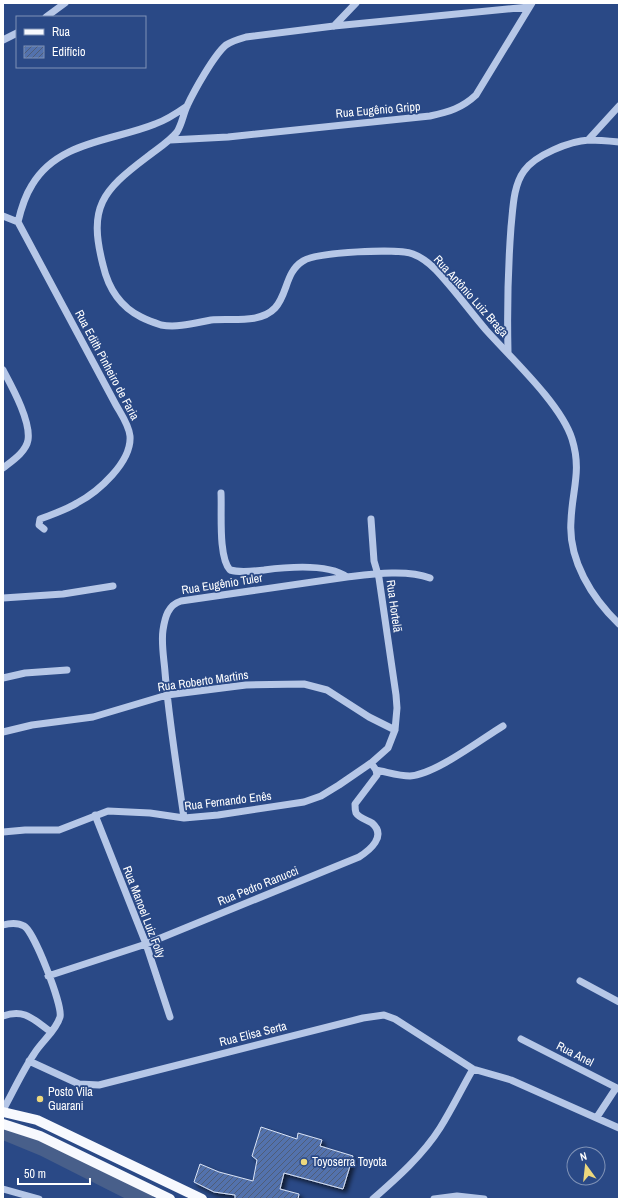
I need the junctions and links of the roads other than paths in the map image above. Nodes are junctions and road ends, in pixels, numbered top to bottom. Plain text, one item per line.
1 (65, 3) edge
2 (356, 3) edge
3 (531, 5) edge
4 (47, 16) edge
5 (334, 26) junction
6 (16, 34) edge
7 (3, 40) edge
8 (187, 106) junction
9 (619, 106) edge
10 (170, 140) junction
11 (588, 140) junction
12 (619, 142) edge
13 (3, 216) edge
14 (18, 222) junction
15 (508, 352) junction
16 (3, 370) edge
17 (3, 468) edge
18 (221, 493) dead end
19 (371, 519) dead end
20 (44, 529) dead end
21 (378, 574) junction
22 (347, 577) junction
23 (430, 578) dead end
24 (113, 586) dead end
25 (3, 598) edge
26 (619, 624) edge
27 (67, 670) dead end
28 (3, 678) edge
29 (167, 695) junction
30 (396, 695) joint
31 (503, 726) dead end
32 (4, 729) edge
33 (395, 730) junction
34 (371, 763) junction
35 (376, 770) junction
36 (95, 815) junction
37 (184, 818) junction
38 (3, 832) edge
39 (3, 925) edge
40 (146, 944) junction
41 (48, 976) junction
42 (580, 981) dead end
43 (619, 1002) edge
44 (3, 1016) edge
45 (170, 1017) dead end
46 (51, 1032) junction
47 (522, 1038) dead end
48 (29, 1061) junction
49 (473, 1069) junction
50 (618, 1088) edge
51 (3, 1111) edge
52 (597, 1118) junction
53 (3, 1124) edge
54 (619, 1128) edge
55 (3, 1189) edge
56 (39, 1199) edge
57 (170, 1199) edge
58 (202, 1199) edge
59 (374, 1199) edge
60 (434, 1199) edge
61 (484, 1199) edge

1 - 4 street
2 - 5 street
3 - 5 street, Rua Antônio Luiz Braga
3 - 10 street, Rua Eugênio Gripp
5 - 8 street, Rua Antônio Luiz Braga
6 - 7 street
8 - 10 street, Rua Antônio Luiz Braga
8 - 14 street
9 - 11 street
10 - 15 street, Rua Antônio Luiz Braga
11 - 12 street
11 - 15 street
13 - 14 street
14 - 20 street, Rua Edith Pinheiro de Faria
15 - 26 street, Rua Antônio Luiz Braga
16 - 17 street
18 - 22 street, Rua Eugênio Tuler
19 - 21 street, Rua Hortelã
21 - 22 street, Rua Eugênio Tuler
21 - 23 street, Rua Eugênio Tuler
21 - 30 street, Rua Hortelã
22 - 29 street, Rua Eugênio Tuler
24 - 25 street
27 - 28 street
29 - 32 street, Rua Roberto Martins
29 - 33 street, Rua Roberto Martins
29 - 37 street, Rua Eugênio Tuler
30 - 33 street, Rua Fernando Enês
31 - 35 street
33 - 34 street, Rua Fernando Enês
34 - 35 street
34 - 37 street, Rua Fernando Enês
35 - 40 street, Rua Pedro Ranucci
36 - 37 street, Rua Fernando Enês
36 - 38 street, Rua Fernando Enês
36 - 40 street, Rua Manoel Luiz Folly
39 - 41 street
40 - 41 street, Rua Pedro Ranucci
40 - 45 street, Rua Manoel Luiz Folly
41 - 46 street
42 - 43 street
44 - 46 street
46 - 48 street
47 - 50 street, Rua Anel
48 - 49 street, Rua Elisa Serta
48 - 51 street
49 - 52 street, Rua Elisa Serta
49 - 59 street
50 - 52 street
51 - 58 main road
52 - 54 street, Rua Elisa Serta
53 - 57 main road
55 - 56 street
60 - 61 street

